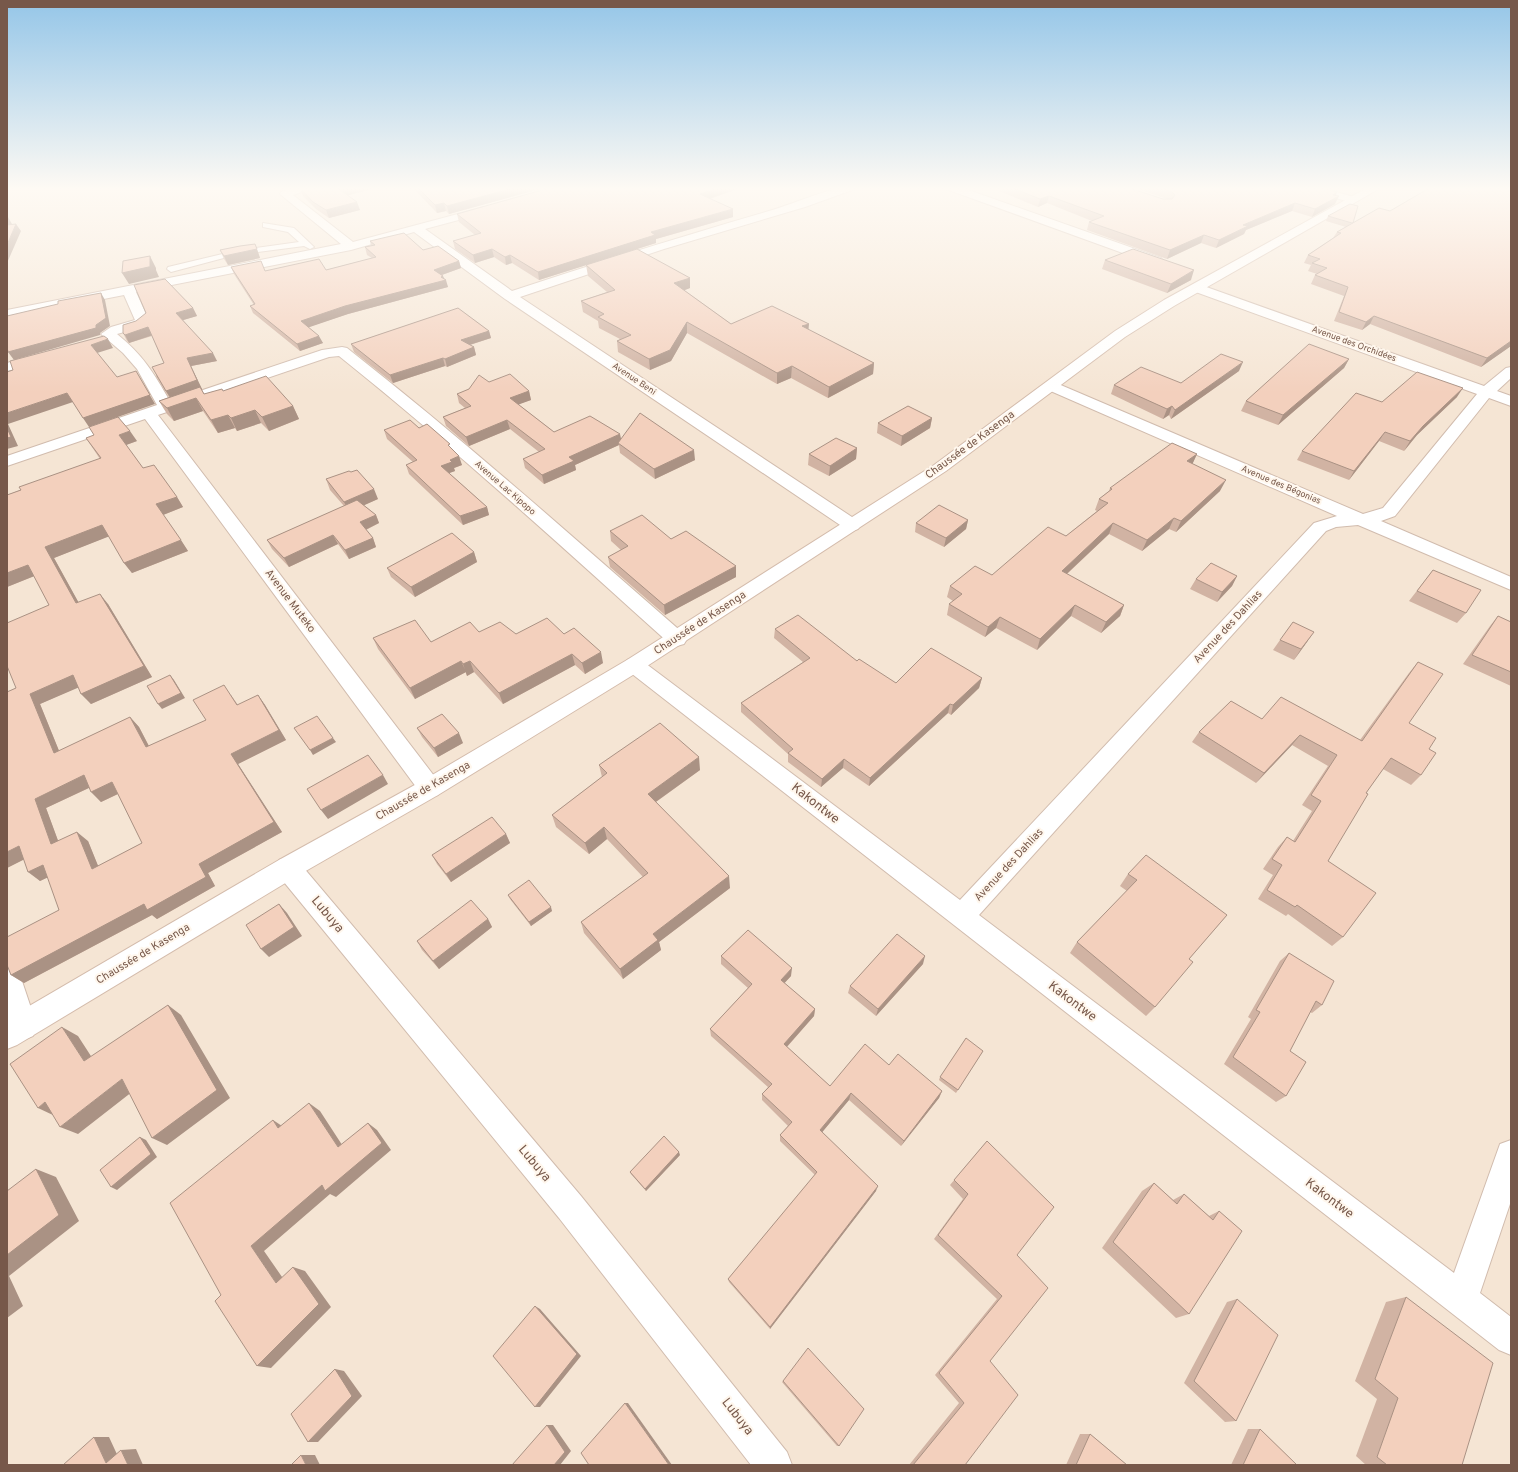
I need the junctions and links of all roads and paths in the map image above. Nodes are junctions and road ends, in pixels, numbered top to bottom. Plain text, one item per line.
1 (221, 256) edge
2 (303, 256) edge
3 (454, 256) edge
4 (631, 256) edge
5 (1143, 256) edge
6 (1249, 256) edge
7 (1166, 264) edge
8 (171, 269) dead end
9 (1202, 281) junction
10 (129, 290) junction
11 (510, 296) junction
12 (7, 314) edge
13 (112, 338) junction
14 (97, 342) edge
15 (52, 355) edge
16 (7, 367) edge
17 (1511, 371) edge
18 (1051, 386) junction
19 (1486, 392) junction
20 (1511, 401) edge
21 (157, 411) junction
22 (7, 461) edge
23 (1365, 521) junction
24 (852, 525) junction
25 (1511, 584) edge
26 (676, 639) junction
27 (634, 665) junction
28 (430, 788) junction
29 (288, 868) junction
30 (961, 917) junction
31 (7, 975) edge
32 (15, 1031) edge
33 (1511, 1155) edge
34 (1461, 1300) junction
35 (1511, 1338) edge
36 (774, 1465) edge

1 - 8 lane
2 - 10 street
3 - 11 street, Avenue Beni
4 - 11 street
5 - 7 street
6 - 9 street, Chaussée de Kasenga
9 - 18 street, Chaussée de Kasenga
9 - 19 street, Avenue des Orchidées
10 - 12 street
10 - 13 street
11 - 24 street, Avenue Beni
13 - 14 street
13 - 21 street, Avenue Muteko
15 - 16 street
17 - 19 street, Avenue des Dahlias
18 - 23 street, Avenue des Bégonias
18 - 24 street, Chaussée de Kasenga
19 - 20 street, Avenue des Orchidées
19 - 23 street, Avenue des Dahlias
21 - 22 street
21 - 26 street, Avenue Lac Kipopo
21 - 28 street, Avenue Muteko
23 - 25 street, Avenue des Bégonias
23 - 30 street, Avenue des Dahlias
24 - 26 street, Chaussée de Kasenga
26 - 27 street, Chaussée de Kasenga
27 - 28 street, Chaussée de Kasenga
27 - 30 street, Kakontwe
28 - 29 street, Chaussée de Kasenga
29 - 32 street, Chaussée de Kasenga
29 - 36 street, Lubuya
30 - 34 street, Kakontwe
31 - 32 street
33 - 34 street
34 - 35 street, Kakontwe

